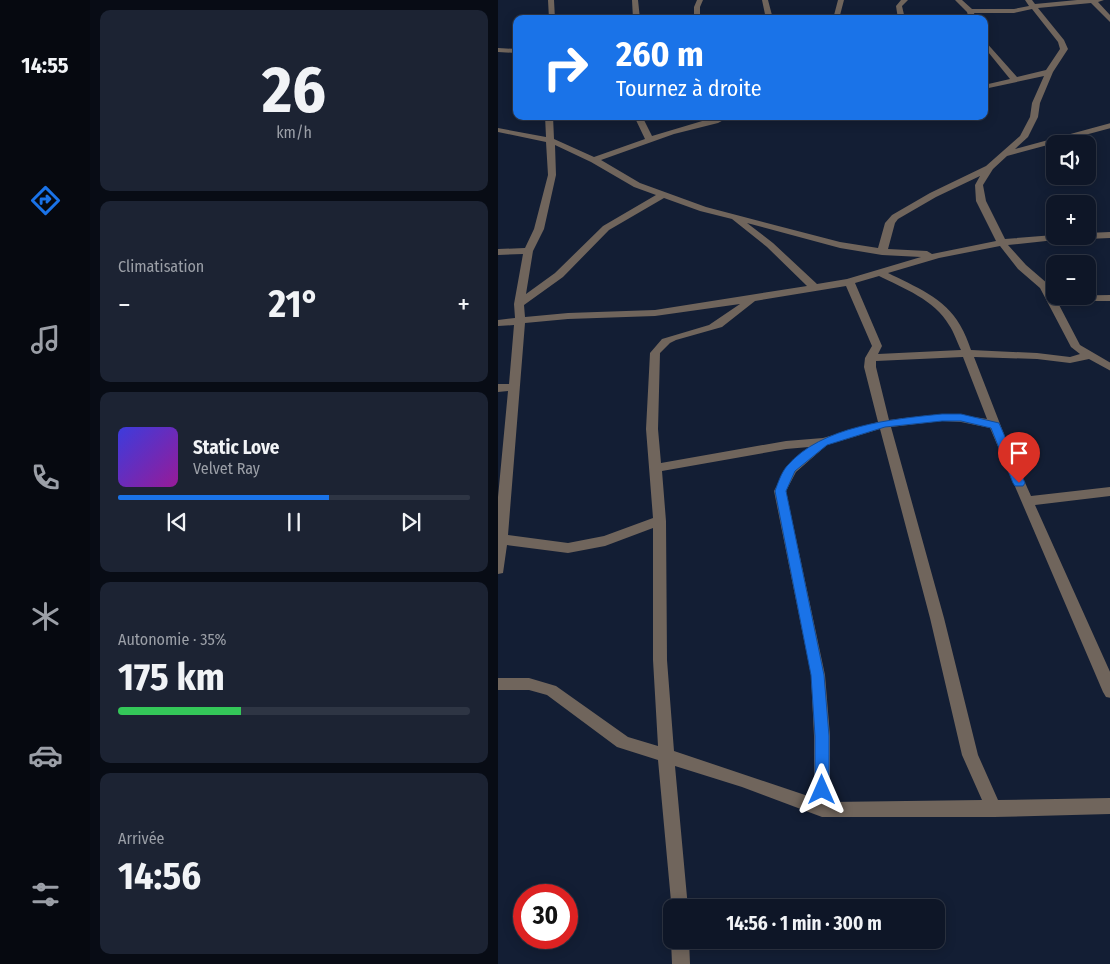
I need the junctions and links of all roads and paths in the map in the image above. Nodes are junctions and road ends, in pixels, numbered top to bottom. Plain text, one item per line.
1 (551, 0) edge
2 (635, 0) edge
3 (700, 0) edge
4 (765, 0) edge
5 (841, 0) edge
6 (905, 0) edge
7 (958, 0) edge
8 (1097, 0) edge
9 (1071, 1) edge
10 (1031, 3) edge
11 (552, 15) edge
12 (637, 15) edge
13 (697, 15) edge
14 (770, 15) edge
15 (836, 15) edge
16 (901, 15) edge
17 (971, 15) edge
18 (1110, 21) edge
19 (988, 47) edge
20 (498, 50) edge
21 (513, 51) edge
22 (1049, 72) junction
23 (1014, 79) junction
24 (988, 87) edge
25 (549, 120) edge
26 (640, 120) edge
27 (714, 120) edge
28 (1110, 125) edge
29 (498, 130) edge
30 (550, 140) junction
31 (649, 140) junction
32 (1003, 155) junction
33 (594, 160) junction
34 (989, 168) junction
35 (663, 195) junction
36 (732, 217) junction
37 (1110, 235) edge
38 (1096, 236) edge
39 (1046, 237) edge
40 (1002, 243) junction
41 (528, 251) junction
42 (498, 252) edge
43 (882, 252) junction
44 (937, 255) junction
45 (878, 272) junction
46 (849, 282) junction
47 (815, 288) junction
48 (1046, 290) edge
49 (1096, 298) edge
50 (1110, 298) edge
51 (750, 300) junction
52 (519, 304) junction
53 (1054, 305) edge
54 (520, 320) junction
55 (498, 323) edge
56 (968, 353) junction
57 (1089, 356) junction
58 (871, 358) junction
59 (1110, 368) edge
60 (514, 387) junction
61 (498, 388) edge
62 (885, 424) junction
63 (995, 425) junction
64 (823, 442) junction
65 (655, 468) junction
66 (1110, 491) edge
67 (501, 495) edge
68 (1027, 501) junction
69 (660, 521) junction
70 (501, 539) junction
71 (498, 569) edge
72 (498, 684) edge
73 (1110, 692) edge
74 (666, 756) junction
75 (1110, 806) edge
76 (822, 809) junction
77 (994, 809) junction
78 (678, 899) edge
79 (680, 949) edge
80 (681, 964) edge

1 - 11 street
2 - 12 street
3 - 13 street
4 - 14 street
5 - 15 street
6 - 16 street
7 - 17 street
8 - 9 street
8 - 18 street
9 - 10 street
10 - 17 street
10 - 22 street
19 - 23 street
20 - 21 street
22 - 23 street
22 - 32 street
23 - 24 street
25 - 30 street
26 - 31 street
27 - 31 street
28 - 32 street
29 - 30 street
30 - 33 street
30 - 41 street
31 - 33 street
32 - 34 street
33 - 35 street
34 - 40 street
34 - 43 street
35 - 36 street
35 - 52 street
36 - 43 street
36 - 47 street
37 - 38 street
39 - 40 street
40 - 44 street
40 - 48 street
41 - 42 street
41 - 52 street
43 - 44 street
44 - 45 street
45 - 46 street
45 - 56 street
46 - 47 street
46 - 58 street
47 - 51 street
49 - 50 street
51 - 54 street
51 - 65 street
52 - 54 street
53 - 57 street
54 - 55 street
54 - 60 street
56 - 57 street
56 - 58 street
56 - 63 street
57 - 59 street
58 - 62 street
60 - 61 street
60 - 67 street
62 - 63 street
62 - 64 street
62 - 77 street
63 - 68 street
64 - 65 street
64 - 76 street
65 - 69 street
66 - 68 street
67 - 70 street
68 - 73 street
69 - 70 street
69 - 74 street
70 - 71 street
72 - 74 street
74 - 76 street
74 - 78 street
75 - 77 street
76 - 77 street
79 - 80 street

